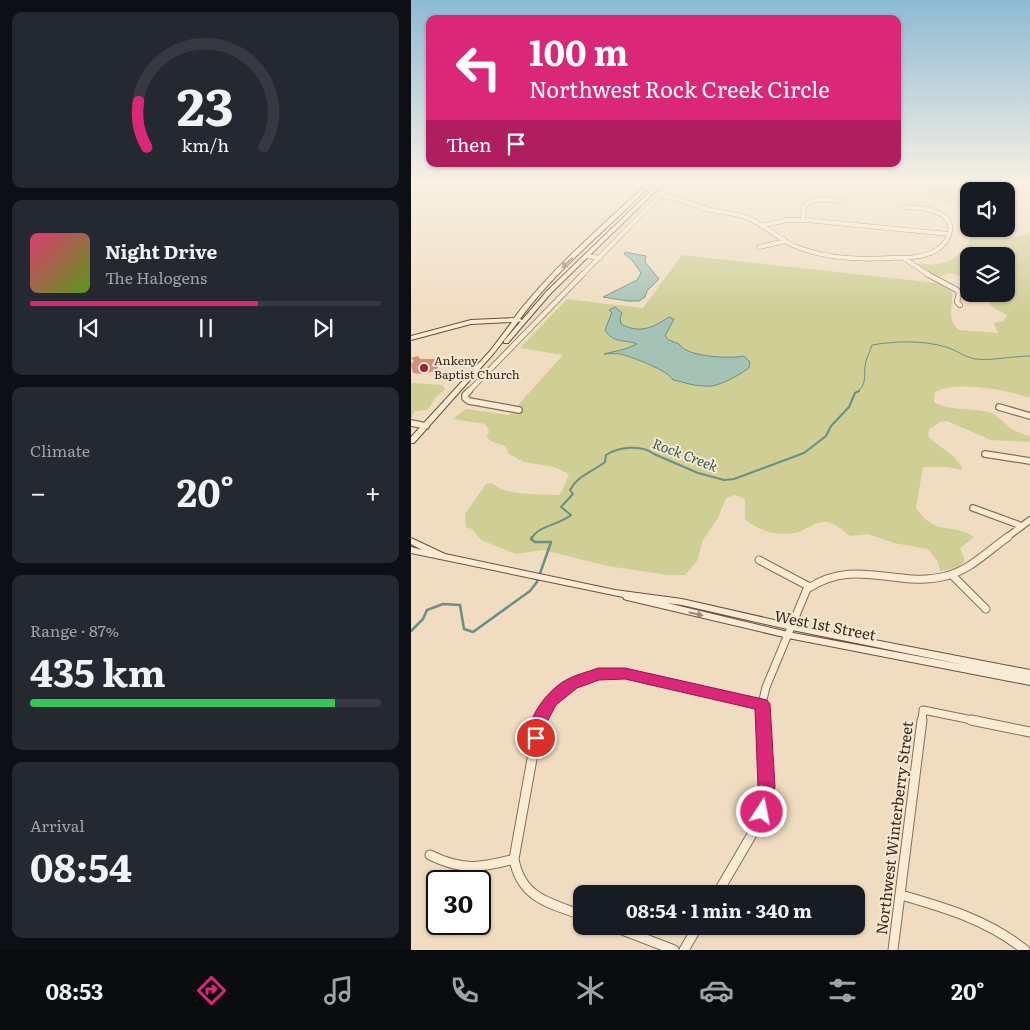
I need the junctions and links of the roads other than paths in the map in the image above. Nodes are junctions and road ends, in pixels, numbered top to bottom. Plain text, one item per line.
1 (607, 225) edge
2 (619, 225) edge
3 (632, 225) edge
4 (859, 225) edge
5 (951, 225) edge
6 (761, 226) edge
7 (949, 234) junction
8 (786, 241) junction
9 (759, 247) dead end
10 (587, 256) junction
11 (600, 258) junction
12 (905, 259) junction
13 (960, 305) dead end
14 (517, 320) junction
15 (525, 320) junction
16 (411, 338) edge
17 (493, 352) junction
18 (999, 407) dead end
19 (519, 410) dead end
20 (1030, 416) edge
21 (411, 423) edge
22 (426, 426) junction
23 (411, 441) edge
24 (985, 454) dead end
25 (1030, 461) edge
26 (973, 508) dead end
27 (1030, 520) edge
28 (1022, 526) junction
29 (411, 541) edge
30 (411, 550) edge
31 (450, 559) junction
32 (759, 560) dead end
33 (952, 575) junction
34 (810, 587) junction
35 (986, 609) dead end
36 (790, 631) junction
37 (1030, 674) edge
38 (1030, 681) edge
39 (762, 704) junction
40 (1030, 732) edge
41 (431, 855) dead end
42 (514, 860) junction
43 (722, 885) edge
44 (901, 895) junction
45 (573, 911) edge
46 (635, 935) edge
47 (693, 935) edge
48 (674, 950) edge
49 (684, 950) edge
50 (893, 950) edge
51 (1025, 950) edge

1 -> 14 main road
2 - 10 main road
3 - 11 street
4 - 7 street
5 - 7 street
6 - 8 street
7 - 12 street
8 - 9 street
8 - 12 street
10 - 11 street
10 - 15 main road
11 - 19 street
12 - 13 street
14 - 15 main road
14 - 16 main road
14 - 17 main road
15 - 17 main road
17 - 22 main road
18 - 20 street
21 - 22 street
22 - 23 main road
24 - 25 street
26 - 28 street
27 - 28 street
28 - 33 street
29 - 31 main road, West 1st Street
30 - 31 main road, West 1st Street
31 - 36 main road, West 1st Street
32 - 34 street
33 - 34 street
33 - 35 street
34 - 36 street
36 - 37 main road, West 1st Street
36 - 38 main road, West 1st Street
36 - 39 street
39 - 42 street
39 - 43 street
40 - 44 street, Northwest Winterberry Street
41 - 42 street
42 - 45 street
44 - 50 street, Northwest Winterberry Street
44 - 51 street
46 - 48 street
47 - 49 street

